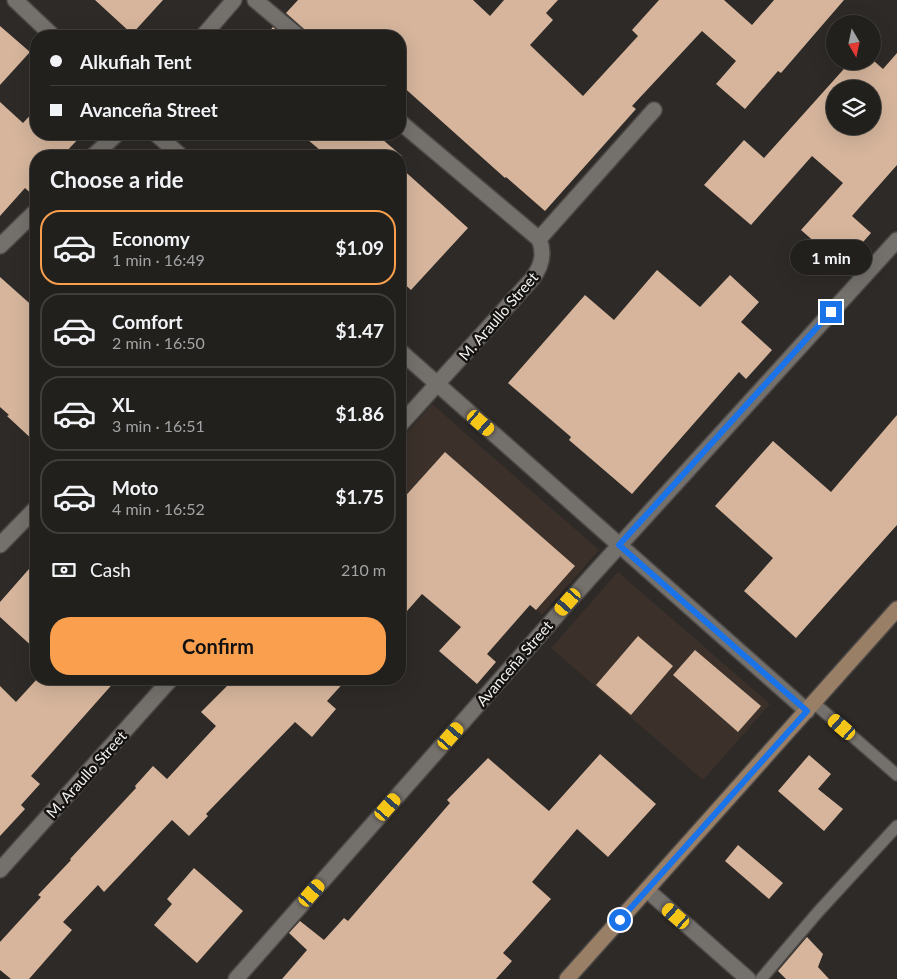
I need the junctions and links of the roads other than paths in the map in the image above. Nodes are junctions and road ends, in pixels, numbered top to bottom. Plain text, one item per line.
1 (15, 0) edge
2 (234, 0) edge
3 (255, 0) edge
4 (47, 30) edge
5 (209, 30) edge
6 (291, 30) edge
7 (654, 110) dead end
8 (406, 127) edge
9 (110, 140) edge
10 (163, 140) edge
11 (100, 150) edge
12 (174, 150) edge
13 (30, 217) edge
14 (539, 239) junction
15 (897, 240) edge
16 (0, 246) edge
17 (406, 356) edge
18 (437, 384) junction
19 (406, 418) edge
20 (30, 514) edge
21 (0, 545) edge
22 (619, 545) junction
23 (897, 609) edge
24 (166, 685) edge
25 (811, 707) junction
26 (897, 775) edge
27 (897, 826) edge
28 (0, 870) edge
29 (646, 890) junction
30 (236, 979) edge
31 (567, 979) edge
32 (748, 979) edge
33 (761, 979) edge

1 - 4 street
2 - 5 street
3 - 6 street
7 - 14 street
8 - 14 street
9 - 11 street
10 - 12 street
13 - 16 street
14 - 18 street, M. Araullo Street
15 - 22 street, Avanceña Street
17 - 18 street
18 - 19 street, M. Araullo Street
18 - 22 street
20 - 21 street
22 - 25 street
22 - 30 street, Avanceña Street
23 - 25 main road
24 - 28 street, M. Araullo Street
25 - 26 lane
25 - 29 main road
27 - 33 lane
29 - 31 main road
29 - 32 street

